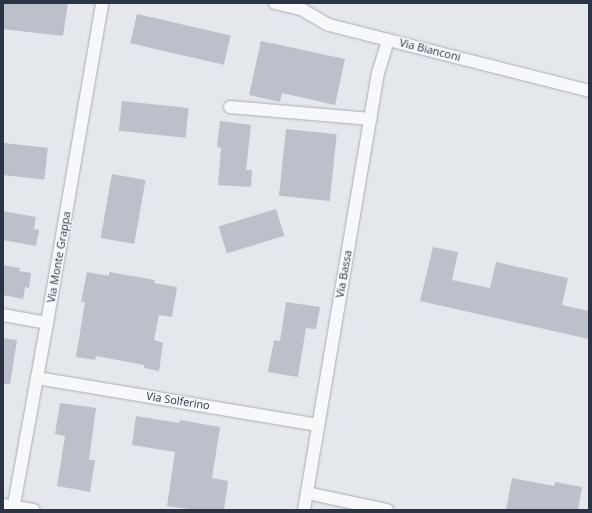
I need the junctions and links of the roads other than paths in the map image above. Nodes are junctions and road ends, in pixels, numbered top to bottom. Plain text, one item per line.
1 (102, 3) edge
2 (275, 3) edge
3 (388, 40) junction
4 (589, 90) edge
5 (230, 107) dead end
6 (370, 119) junction
7 (3, 316) edge
8 (47, 323) junction
9 (37, 378) junction
10 (318, 425) junction
11 (307, 492) junction
12 (10, 507) edge
13 (34, 510) edge
14 (304, 510) edge
15 (387, 510) edge

1 - 8 street, Via Monte Grappa
2 - 3 street, Via Bianconi
3 - 4 street, Via Bianconi
3 - 6 street, Via Bassa
5 - 6 street
6 - 10 street, Via Bassa
7 - 8 street
8 - 9 street, Via Monte Grappa
9 - 10 street, Via Solferino
9 - 12 street, Via Monte Grappa
10 - 11 street, Via Bassa
11 - 14 street, Via Bassa
11 - 15 street
12 - 13 street

